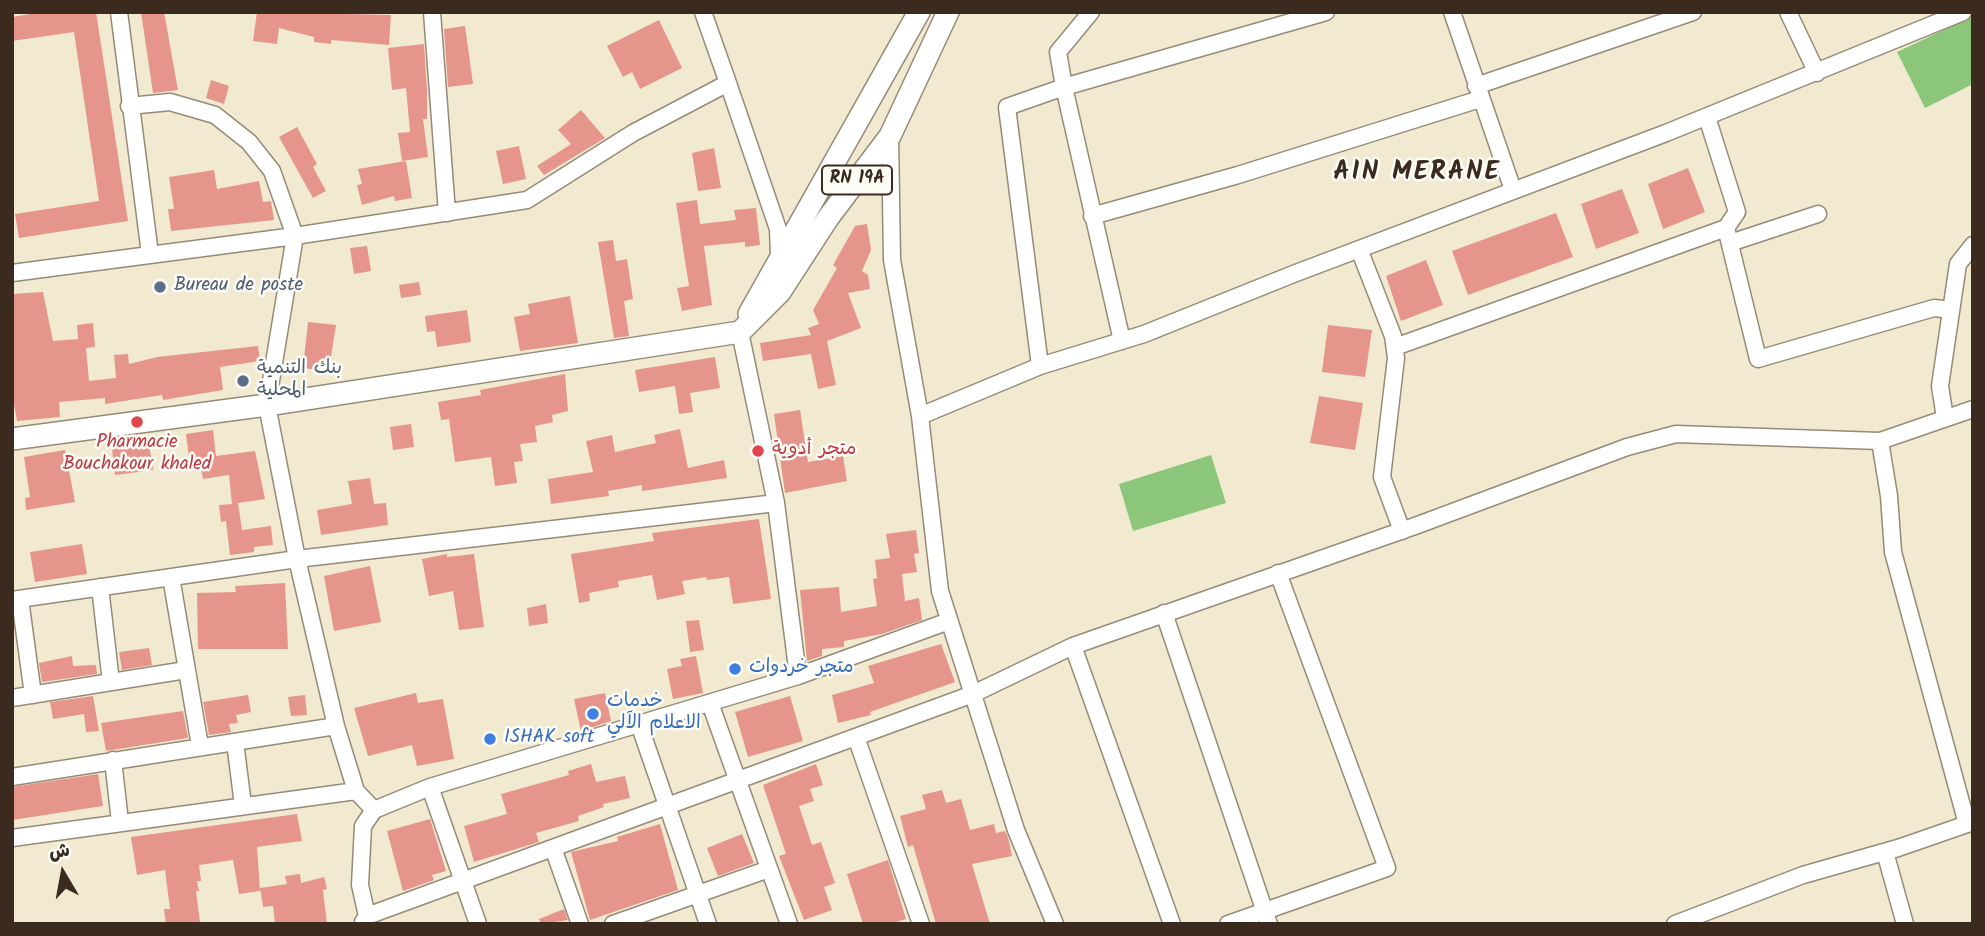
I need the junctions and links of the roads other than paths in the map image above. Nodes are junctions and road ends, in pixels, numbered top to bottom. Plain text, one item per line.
1 (119, 12) edge
2 (432, 12) edge
3 (703, 12) edge
4 (948, 12) edge
5 (1091, 12) edge
6 (1326, 12) edge
7 (1452, 12) edge
8 (1693, 12) edge
9 (1788, 12) edge
10 (1963, 12) edge
11 (916, 15) edge
12 (1927, 19) edge
13 (1817, 74) junction
14 (728, 83) junction
15 (1064, 87) junction
16 (1478, 92) junction
17 (129, 106) junction
18 (1707, 117) junction
19 (890, 136) junction
20 (1513, 190) junction
21 (447, 213) junction
22 (1818, 214) dead end
23 (1092, 216) junction
24 (1728, 235) junction
25 (295, 236) junction
26 (1973, 245) edge
27 (1359, 249) junction
28 (150, 254) junction
29 (779, 256) junction
30 (12, 273) edge
31 (1951, 310) junction
32 (740, 332) junction
33 (1122, 341) junction
34 (1395, 347) junction
35 (1040, 366) junction
36 (267, 405) junction
37 (1973, 409) edge
38 (920, 416) junction
39 (1945, 418) junction
40 (12, 439) edge
41 (1880, 441) junction
42 (776, 503) junction
43 (1402, 531) junction
44 (297, 559) junction
45 (1278, 573) junction
46 (171, 577) junction
47 (100, 587) junction
48 (16, 599) edge
49 (1164, 613) junction
50 (949, 621) junction
51 (1073, 646) junction
52 (186, 670) junction
53 (798, 676) junction
54 (111, 682) junction
55 (972, 694) junction
56 (33, 695) junction
57 (12, 698) edge
58 (710, 703) junction
59 (639, 724) junction
60 (336, 726) junction
61 (856, 737) junction
62 (235, 742) junction
63 (200, 746) junction
64 (113, 760) junction
65 (12, 777) edge
66 (737, 778) junction
67 (430, 787) junction
68 (356, 791) junction
69 (243, 805) junction
70 (666, 806) junction
71 (374, 810) junction
72 (120, 822) junction
73 (1970, 823) edge
74 (12, 838) edge
75 (553, 848) junction
76 (1885, 852) junction
77 (769, 869) junction
78 (463, 881) junction
79 (698, 894) junction
80 (1267, 918) edge
81 (364, 920) edge
82 (478, 924) edge
83 (580, 924) edge
84 (613, 924) edge
85 (708, 924) edge
86 (789, 924) edge
87 (920, 924) edge
88 (1055, 924) edge
89 (1172, 924) edge
90 (1228, 924) edge
91 (1675, 924) edge
92 (1905, 924) edge

1 - 17 street
2 - 21 street
3 - 14 street
4 - 19 main road, RN 19A
5 - 15 street
6 - 15 street
7 - 16 street
8 - 16 street
9 - 13 street
10 - 12 street
11 - 29 main road, RN 19A
12 - 13 street
13 - 18 street
14 - 21 street
14 - 29 street
15 - 23 street
15 - 35 street
16 - 20 street
16 - 23 street
17 - 25 street
17 - 28 street
18 - 20 street
18 - 24 street
19 - 32 main road, RN 19A
19 - 38 street
20 - 27 street
21 - 25 street
22 - 24 street
23 - 33 street
24 - 31 street
24 - 34 street
25 - 28 street
25 - 36 street
26 - 31 street
27 - 33 street
27 - 34 street
28 - 30 street
29 - 32 main road, RN 19A
31 - 39 street
32 - 36 main road
32 - 42 street
33 - 35 street
34 - 43 street
35 - 38 street
36 - 40 main road
36 - 44 street
37 - 39 street
38 - 50 street
39 - 41 street
41 - 43 street
41 - 73 street
42 - 44 street
42 - 53 street
43 - 45 street
44 - 46 street
44 - 60 street
45 - 49 street
45 - 80 street
46 - 47 street
46 - 52 street
47 - 48 street
47 - 54 street
48 - 56 street
49 - 51 street
49 - 80 street
50 - 53 street
50 - 55 street
51 - 55 street
51 - 89 street
52 - 54 street
52 - 63 street
53 - 58 street
54 - 56 street
55 - 61 street
55 - 88 street
56 - 57 street
58 - 59 street
58 - 66 street
59 - 67 street
59 - 70 street
60 - 62 street
60 - 68 street
61 - 66 street
61 - 87 street
62 - 63 street
62 - 69 street
63 - 64 street
64 - 65 street
64 - 72 street
66 - 70 street
66 - 77 street
67 - 71 street
67 - 78 street
68 - 69 street
68 - 71 street
69 - 72 street
70 - 75 street
70 - 79 street
71 - 81 street
72 - 74 street
73 - 76 street
75 - 78 street
75 - 83 street
76 - 91 street
76 - 92 street
77 - 79 street
77 - 86 street
78 - 81 street
78 - 82 street
79 - 84 street
79 - 85 street
80 - 90 street

